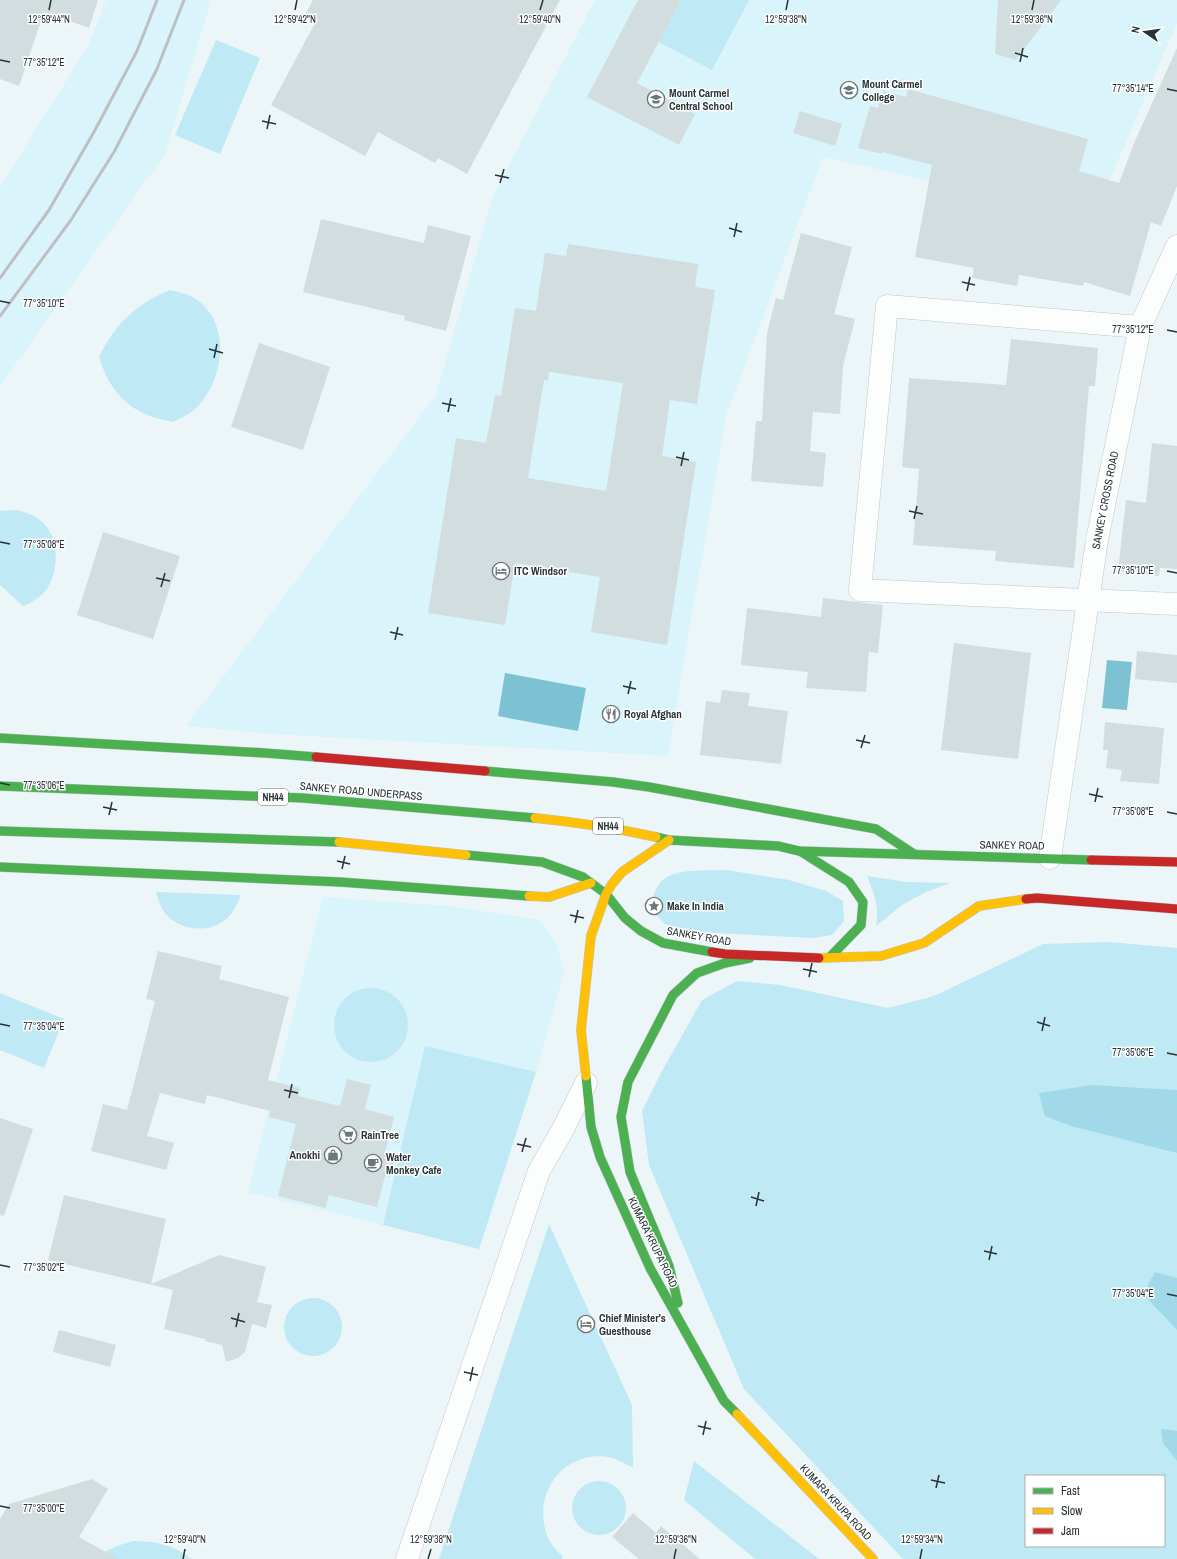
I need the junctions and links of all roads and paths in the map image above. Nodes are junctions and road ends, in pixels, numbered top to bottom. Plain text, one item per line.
1 (1177, 246) edge
2 (1140, 327) junction
3 (1087, 600) junction
4 (1177, 604) edge
5 (0, 738) edge
6 (1, 786) edge
7 (0, 831) edge
8 (669, 840) junction
9 (799, 851) junction
10 (914, 854) junction
11 (1050, 858) junction
12 (1177, 862) edge
13 (0, 867) edge
14 (591, 883) junction
15 (606, 894) junction
16 (1177, 909) edge
17 (759, 956) junction
18 (830, 957) junction
19 (586, 1083) junction
20 (683, 1326) junction
21 (407, 1559) edge
22 (873, 1559) edge

1 - 2 street, SANKEY CROSS ROAD
2 - 3 street, SANKEY CROSS ROAD
2 - 3 street
3 - 4 street
3 - 11 street, SANKEY CROSS ROAD
5 - 10 street
6 - 8 street, SANKEY ROAD UNDERPASS / NH44
7 - 14 street
8 - 9 street, SANKEY ROAD
8 - 15 street
9 - 10 street, SANKEY ROAD
9 - 18 street, SANKEY ROAD
10 - 11 street, SANKEY ROAD
11 - 12 street, SANKEY ROAD
13 - 14 street
14 - 15 street
15 - 17 street, SANKEY ROAD
15 - 19 street, KUMARA KRUPA ROAD
16 - 18 street, SANKEY ROAD
17 - 18 street, SANKEY ROAD
17 - 20 street
19 - 20 street, KUMARA KRUPA ROAD
19 - 21 street
20 - 22 street, KUMARA KRUPA ROAD

